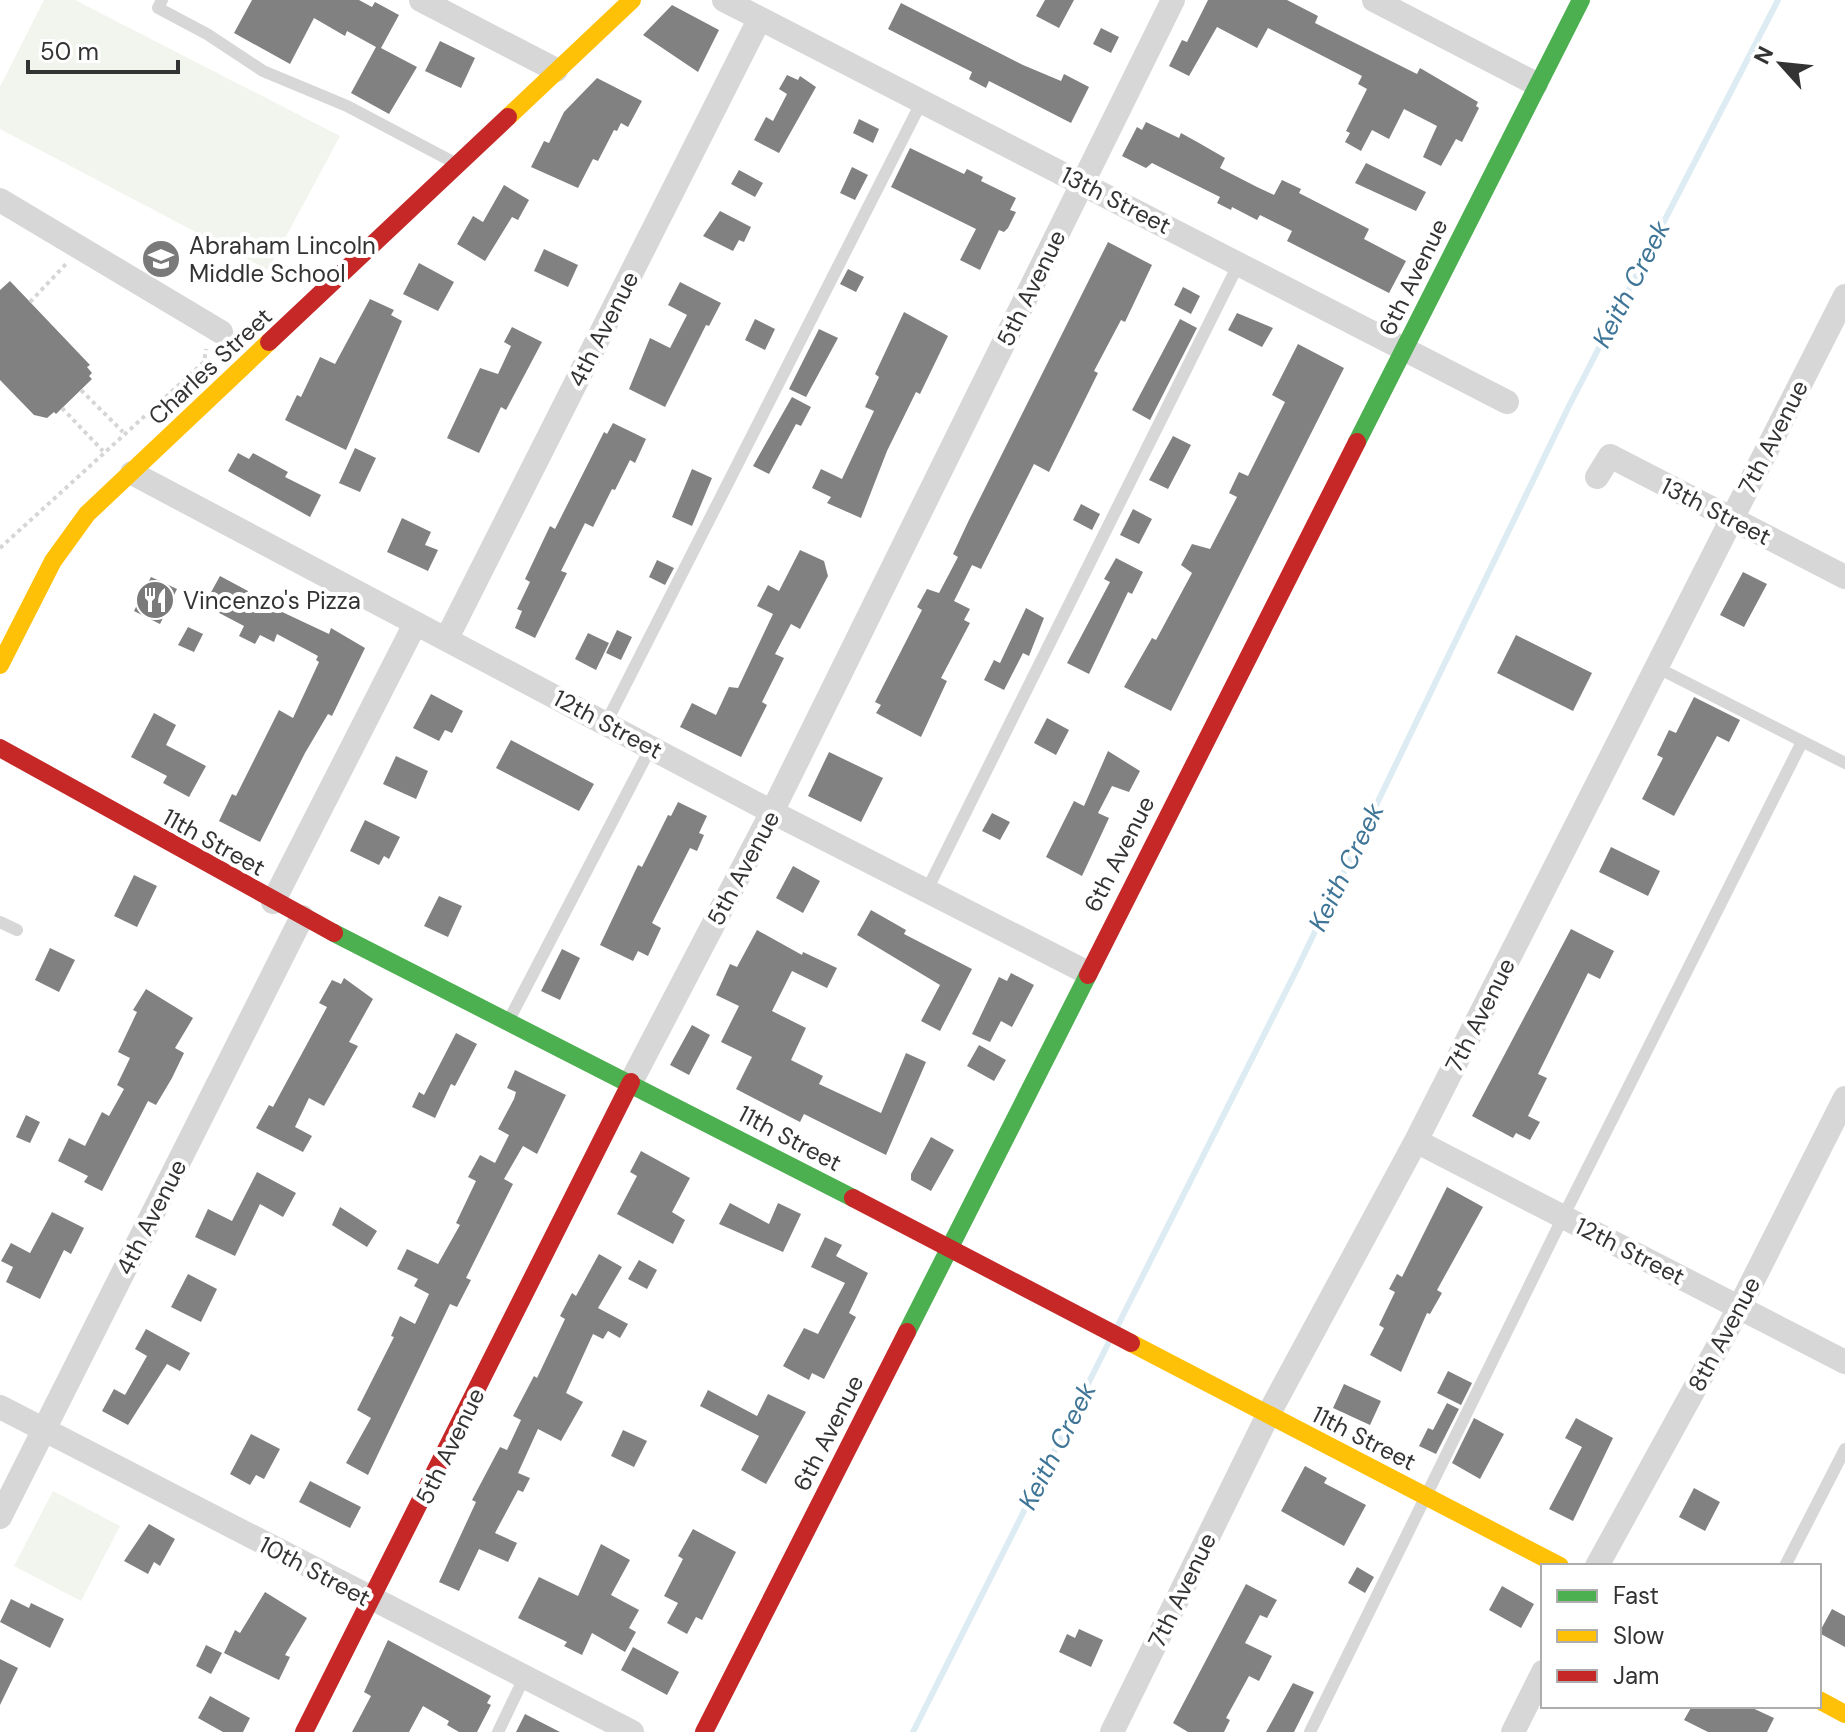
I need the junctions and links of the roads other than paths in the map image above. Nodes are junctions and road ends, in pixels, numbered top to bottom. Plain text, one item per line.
1 (162, 0) edge
2 (421, 0) edge
3 (632, 0) edge
4 (724, 0) edge
5 (1173, 0) edge
6 (1374, 0) edge
7 (1581, 0) edge
8 (759, 20) junction
9 (556, 70) junction
10 (1536, 84) junction
11 (922, 101) junction
12 (458, 165) junction
13 (1083, 182) junction
14 (0, 200) edge
15 (1239, 262) junction
16 (1845, 296) edge
17 (210, 337) road end
18 (1404, 347) junction
19 (1507, 402) dead end
20 (132, 473) junction
21 (1597, 477) dead end
22 (1731, 520) junction
23 (1845, 577) edge
24 (415, 624) junction
25 (447, 638) junction
26 (0, 665) edge
27 (1656, 667) junction
28 (606, 723) junction
29 (1802, 742) junction
30 (651, 747) junction
31 (0, 748) edge
32 (1845, 763) edge
33 (772, 812) junction
34 (927, 890) junction
35 (273, 902) junction
36 (302, 917) junction
37 (0, 922) edge
38 (17, 930) dead end
39 (1086, 972) junction
40 (509, 1021) junction
41 (631, 1082) junction
42 (1845, 1098) edge
43 (1416, 1141) junction
44 (1563, 1217) junction
45 (949, 1249) junction
46 (1739, 1308) junction
47 (1845, 1362) edge
48 (0, 1407) edge
49 (1268, 1415) junction
50 (44, 1429) junction
51 (1845, 1449) edge
52 (1428, 1498) junction
53 (0, 1517) edge
54 (1556, 1564) edge
55 (1598, 1564) edge
56 (1786, 1564) edge
57 (373, 1601) junction
58 (1541, 1676) edge
59 (524, 1678) junction
60 (1821, 1701) edge
61 (1845, 1714) edge
62 (304, 1732) edge
63 (498, 1732) edge
64 (632, 1732) edge
65 (704, 1732) edge
66 (1112, 1732) edge
67 (1310, 1732) edge
68 (1513, 1732) edge

1 - 12 lane
2 - 9 street
3 - 9 main road, Charles Street
4 - 8 street, 13th Street
5 - 13 street, 5th Avenue
6 - 10 street
7 - 10 main road, 6th Avenue
8 - 11 street, 13th Street
8 - 25 street, 4th Avenue
9 - 12 main road, Charles Street
10 - 18 main road, 6th Avenue
11 - 13 street, 13th Street
11 - 28 lane
12 - 20 main road, Charles Street
13 - 15 street, 13th Street
13 - 33 street, 5th Avenue
14 - 17 street
15 - 18 street, 13th Street
15 - 34 lane
16 - 22 street, 7th Avenue
18 - 19 street, 13th Street
18 - 39 main road, 6th Avenue
20 - 24 street, 12th Street
20 - 26 main road, Charles Street
21 - 22 street, 13th Street
22 - 23 street, 13th Street
22 - 27 street, 7th Avenue
24 - 25 street, 12th Street
24 - 35 street
25 - 28 street, 12th Street
27 - 29 lane
27 - 43 street, 7th Avenue
28 - 30 street, 12th Street
29 - 32 lane
29 - 44 lane
30 - 33 street, 12th Street
30 - 40 lane
31 - 35 main road, 11th Street
33 - 34 street, 12th Street
33 - 41 street, 5th Avenue
34 - 39 street, 12th Street
35 - 36 main road, 11th Street
36 - 40 main road, 11th Street
36 - 50 street, 4th Avenue
37 - 38 lane
39 - 45 main road, 6th Avenue
40 - 41 main road, 11th Street
41 - 45 main road, 11th Street
41 - 57 main road, 5th Avenue
42 - 46 street, 8th Avenue
43 - 44 street, 12th Street
43 - 49 street, 7th Avenue
44 - 46 street, 12th Street
44 - 52 lane
45 - 49 main road, 11th Street
45 - 65 main road, 6th Avenue
46 - 47 street, 12th Street
46 - 55 street, 8th Avenue
48 - 50 street, 10th Street
49 - 52 main road, 11th Street
49 - 66 street, 7th Avenue
50 - 53 street, 4th Avenue
50 - 57 street, 10th Street
51 - 56 lane
52 - 54 main road, 11th Street
52 - 67 lane
57 - 59 street, 10th Street
57 - 62 main road, 5th Avenue
58 - 68 street
59 - 63 lane
59 - 64 street, 10th Street
60 - 61 main road

